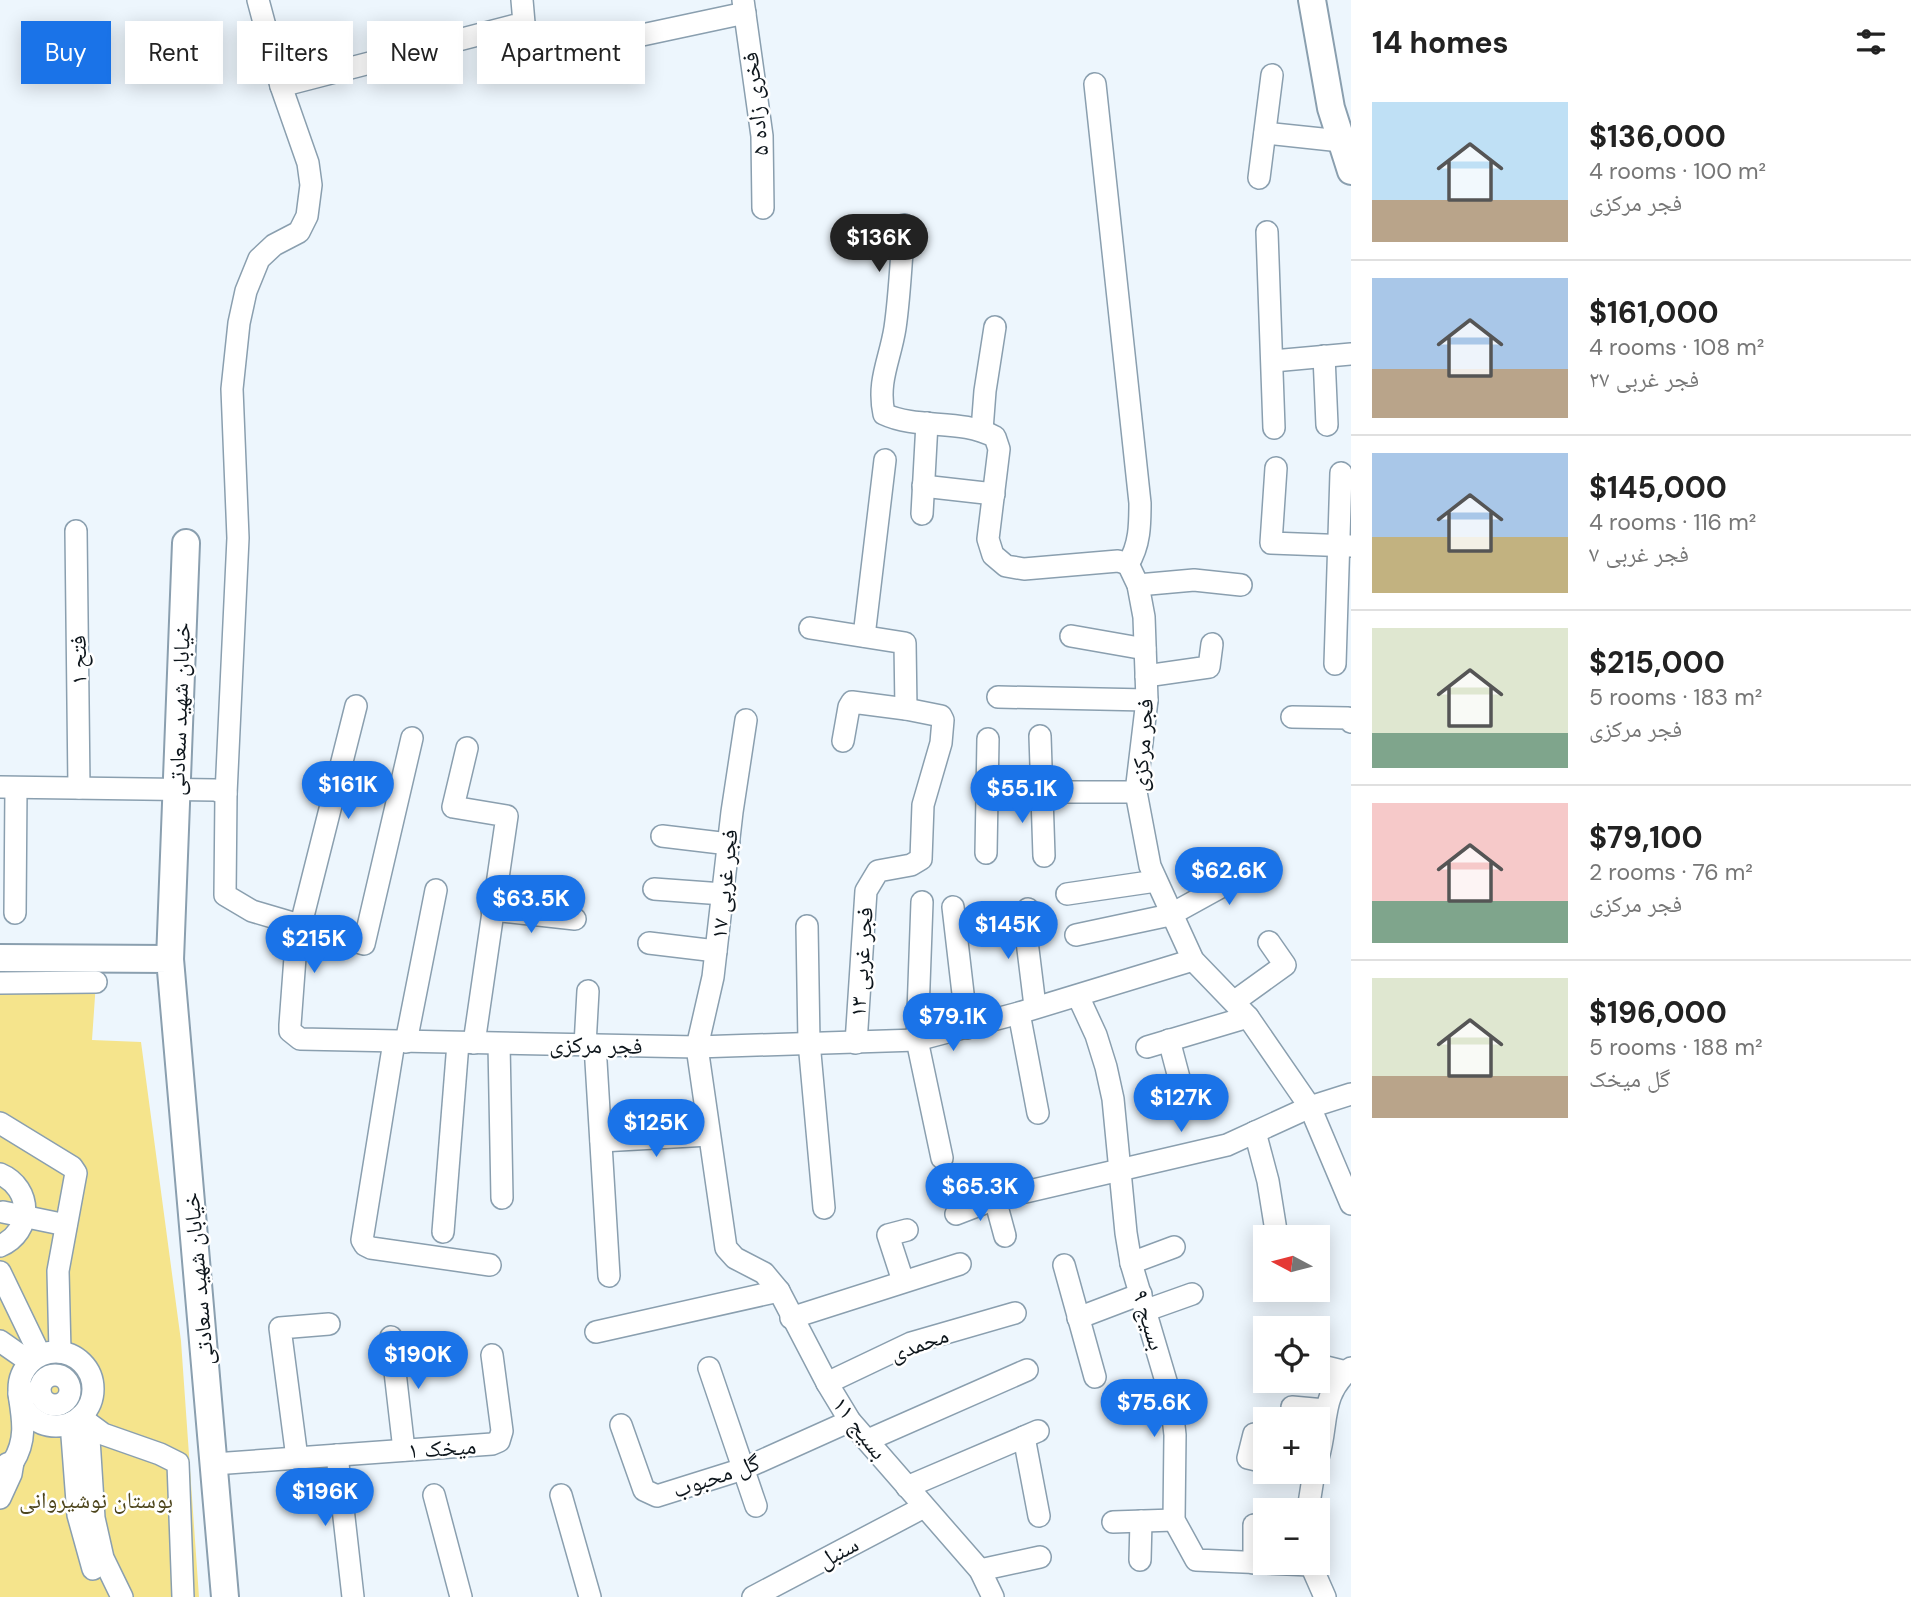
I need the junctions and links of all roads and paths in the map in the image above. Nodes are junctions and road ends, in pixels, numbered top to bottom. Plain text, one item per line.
1 (258, 0) edge
2 (522, 0) edge
3 (1312, 0) edge
4 (744, 7) edge
5 (645, 33) edge
6 (1272, 75) dead end
7 (1095, 83) dead end
8 (281, 86) junction
9 (1341, 107) edge
10 (1265, 133) junction
11 (1341, 141) junction
12 (1351, 171) edge
13 (1259, 178) dead end
14 (763, 208) dead end
15 (904, 225) dead end
16 (1267, 232) dead end
17 (995, 327) dead end
18 (1351, 354) edge
19 (1324, 356) junction
20 (1273, 361) junction
21 (927, 423) junction
22 (1326, 425) dead end
23 (1274, 428) dead end
24 (982, 430) junction
25 (885, 460) dead end
26 (1276, 468) dead end
27 (1341, 473) dead end
28 (923, 486) junction
29 (994, 494) junction
30 (922, 514) dead end
31 (76, 531) dead end
32 (186, 543) dead end
33 (1345, 546) edge
34 (1129, 564) junction
35 (1138, 585) junction
36 (1241, 585) dead end
37 (810, 628) dead end
38 (864, 635) junction
39 (1071, 636) dead end
40 (1212, 644) dead end
41 (1145, 649) junction
42 (1335, 664) dead end
43 (1146, 676) junction
44 (998, 696) dead end
45 (1147, 700) junction
46 (356, 706) dead end
47 (905, 709) junction
48 (1292, 717) dead end
49 (746, 720) dead end
50 (1351, 722) edge
51 (1040, 736) dead end
52 (412, 738) dead end
53 (988, 739) dead end
54 (843, 741) dead end
55 (467, 748) dead end
56 (8, 787) edge
57 (79, 788) junction
58 (176, 790) junction
59 (220, 792) junction
60 (987, 792) junction
61 (1041, 792) junction
62 (1136, 792) junction
63 (662, 836) dead end
64 (729, 844) junction
65 (986, 853) dead end
66 (1044, 856) dead end
67 (1268, 861) dead end
68 (1156, 881) junction
69 (654, 889) dead end
70 (436, 890) dead end
71 (723, 894) junction
72 (1067, 894) dead end
73 (922, 902) dead end
74 (953, 907) dead end
75 (1028, 909) dead end
76 (492, 910) junction
77 (15, 913) dead end
78 (1170, 915) junction
79 (575, 919) dead end
80 (300, 926) junction
81 (807, 926) dead end
82 (1076, 936) dead end
83 (1269, 942) dead end
84 (649, 943) dead end
85 (716, 951) junction
86 (0, 958) edge
87 (170, 960) junction
88 (1193, 960) junction
89 (96, 982) dead end
90 (0, 983) edge
91 (588, 991) dead end
92 (1078, 996) junction
93 (1241, 1009) junction
94 (1027, 1010) junction
95 (967, 1028) junction
96 (917, 1040) junction
97 (1169, 1040) junction
98 (400, 1042) junction
99 (809, 1042) junction
100 (466, 1043) junction
101 (856, 1043) junction
102 (499, 1044) junction
103 (590, 1045) junction
104 (697, 1047) junction
105 (1147, 1047) dead end
106 (1183, 1093) dead end
107 (1351, 1094) edge
108 (1310, 1107) junction
109 (1038, 1113) dead end
110 (0, 1123) edge
111 (1255, 1132) junction
112 (709, 1135) junction
113 (601, 1141) junction
114 (942, 1158) dead end
115 (1119, 1170) junction
116 (0, 1174) edge
117 (502, 1198) dead end
118 (995, 1199) junction
119 (1351, 1204) edge
120 (824, 1208) dead end
121 (1, 1210) edge
122 (957, 1214) dead end
123 (25, 1216) junction
124 (66, 1225) junction
125 (1276, 1225) edge
126 (907, 1230) dead end
127 (443, 1232) dead end
128 (1005, 1236) dead end
129 (0, 1246) edge
130 (1174, 1247) dead end
131 (1131, 1263) junction
132 (960, 1264) dead end
133 (490, 1265) dead end
134 (1064, 1265) dead end
135 (0, 1272) edge
136 (609, 1276) dead end
137 (903, 1281) junction
138 (779, 1291) junction
139 (1192, 1294) dead end
140 (1144, 1302) junction
141 (1015, 1313) dead end
142 (791, 1318) junction
143 (1078, 1318) junction
144 (329, 1324) dead end
145 (596, 1332) dead end
146 (391, 1337) dead end
147 (0, 1341) edge
148 (492, 1355) dead end
149 (0, 1356) edge
150 (41, 1358) junction
151 (1330, 1366) edge
152 (709, 1368) dead end
153 (1027, 1370) dead end
154 (1349, 1370) edge
155 (1095, 1377) dead end
156 (827, 1383) junction
157 (37, 1387) junction
158 (1326, 1407) edge
159 (850, 1421) junction
160 (73, 1422) junction
161 (621, 1425) dead end
162 (1253, 1438) edge
163 (868, 1440) junction
164 (404, 1450) junction
165 (337, 1455) junction
166 (297, 1458) junction
167 (1253, 1459) edge
168 (7, 1464) edge
169 (214, 1464) junction
170 (743, 1469) junction
171 (907, 1487) junction
172 (434, 1495) dead end
173 (561, 1495) dead end
174 (0, 1498) edge
175 (756, 1506) dead end
176 (924, 1507) junction
177 (1039, 1516) dead end
178 (1174, 1520) junction
179 (1141, 1521) junction
180 (1113, 1522) dead end
181 (1040, 1557) dead end
182 (1140, 1560) dead end
183 (1253, 1563) edge
184 (980, 1570) junction
185 (1315, 1575) edge
186 (107, 1597) edge
187 (122, 1597) edge
188 (183, 1597) edge
189 (225, 1597) edge
190 (354, 1597) edge
191 (461, 1597) edge
192 (590, 1597) edge
193 (753, 1597) edge
194 (993, 1597) edge
195 (1325, 1597) edge

1 - 8 street
2 - 8 street
3 - 9 main road
4 - 5 street
4 - 14 street, فخری زاده ۵
6 - 10 street
7 - 34 street
8 - 59 street
9 - 11 main road
10 - 11 street
10 - 13 street
11 - 12 main road
15 - 21 street
16 - 20 street
17 - 24 street
18 - 19 street
19 - 20 street
19 - 22 street
20 - 23 street
21 - 24 street
21 - 28 street
24 - 29 street
25 - 38 street
26 - 33 street
27 - 33 street
28 - 29 street
28 - 30 street
29 - 34 street
31 - 57 street, فتح ۱
32 - 58 main road, خیابان شهید سعادتی
33 - 42 street
34 - 35 street, فجر مرکزی
35 - 36 street
35 - 41 street, فجر مرکزی
37 - 38 street
38 - 47 street
39 - 41 street
40 - 43 street
41 - 43 street, فجر مرکزی
43 - 45 street, فجر مرکزی
44 - 45 street
45 - 62 street, فجر مرکزی
46 - 80 street
47 - 54 street, فجر غربی ۱۳
47 - 101 street, فجر غربی ۱۳
48 - 50 street
49 - 64 street, فجر غربی ۱۷
51 - 61 street
52 - 80 street
53 - 60 street
55 - 76 street
56 - 57 street
56 - 77 street
57 - 58 street
58 - 59 street
58 - 87 main road, خیابان شهید سعادتی
59 - 80 street
60 - 61 street
60 - 65 street
61 - 62 street
61 - 66 street
62 - 68 street, فجر مرکزی
63 - 64 street
64 - 71 street, فجر غربی ۱۷
67 - 78 street
68 - 72 street
68 - 78 street, فجر مرکزی
69 - 71 street
70 - 98 street
71 - 85 street, فجر غربی ۱۷
73 - 96 street
74 - 95 street
75 - 94 street
76 - 79 street
76 - 100 street
78 - 82 street
78 - 88 street, فجر مرکزی
80 - 98 street, فجر مرکزی
81 - 99 street
83 - 93 street
84 - 85 street
85 - 104 street, فجر غربی ۱۷
86 - 87 main road
87 - 169 main road, خیابان شهید سعادتی
88 - 92 street, فجر مرکزی
88 - 93 street, فجر مرکزی
89 - 90 street
91 - 103 street
92 - 94 street, فجر مرکزی
92 - 115 street, بسیج ۹
93 - 97 street
93 - 108 street, فجر مرکزی
94 - 95 street, فجر مرکزی
94 - 109 street
95 - 96 street, فجر مرکزی
96 - 101 street, فجر مرکزی
96 - 114 street
97 - 105 street
97 - 106 street
98 - 100 street, فجر مرکزی
98 - 133 street
99 - 101 street, فجر مرکزی
99 - 104 street, فجر مرکزی
99 - 120 street
100 - 102 street, فجر مرکزی
100 - 127 street
102 - 103 street, فجر مرکزی
102 - 117 street
103 - 104 street, فجر مرکزی
103 - 113 street
104 - 112 street
107 - 108 street
108 - 111 street
108 - 119 street, فجر مرکزی
110 - 124 street
111 - 115 street
111 - 125 street
112 - 113 street
112 - 138 street, بسیج ۱۱
113 - 136 street
115 - 118 street
115 - 131 street, بسیج ۹
116 - 123 street
118 - 122 street
118 - 128 street
121 - 123 street
123 - 124 street
123 - 129 street
124 - 150 street
126 - 137 street
130 - 131 street
131 - 140 street, بسیج ۹
132 - 137 street
134 - 143 street
135 - 150 street
137 - 142 street
138 - 142 street, بسیج ۱۱
138 - 145 street
139 - 140 street
140 - 143 street
140 - 178 street, بسیج ۹
141 - 156 street, محمدی
142 - 156 street, بسیج ۱۱
143 - 155 street
144 - 166 street
146 - 164 street
147 - 150 street
148 - 164 street, میخک ۱
149 - 150 street
150 - 157 street
150 - 157 street
150 - 160 street
151 - 154 street
152 - 170 street
153 - 163 street
154 - 158 street
156 - 159 street, بسیج ۱۱
157 - 160 street
157 - 168 street
159 - 163 street, بسیج ۱۱
159 - 170 street, گل محبوب
160 - 168 street
160 - 186 street
160 - 187 street
160 - 188 street
161 - 170 street, گل محبوب
162 - 167 street
163 - 171 street, بسیج ۱۱
164 - 165 street, میخک ۱
165 - 166 street, میخک ۱
165 - 190 street
166 - 169 street, میخک ۱
168 - 174 street
169 - 189 main road, خیابان شهید سعادتی
170 - 175 street
171 - 176 street, بسیج ۱۱
171 - 177 street
172 - 191 street
173 - 192 street
176 - 184 street, بسیج ۱۱
176 - 193 street, سنبل
178 - 179 street
178 - 183 street, بسیج ۹
179 - 180 street
179 - 182 street
181 - 184 street
184 - 194 street, بسیج ۱۱
185 - 195 street, بسیج ۹

